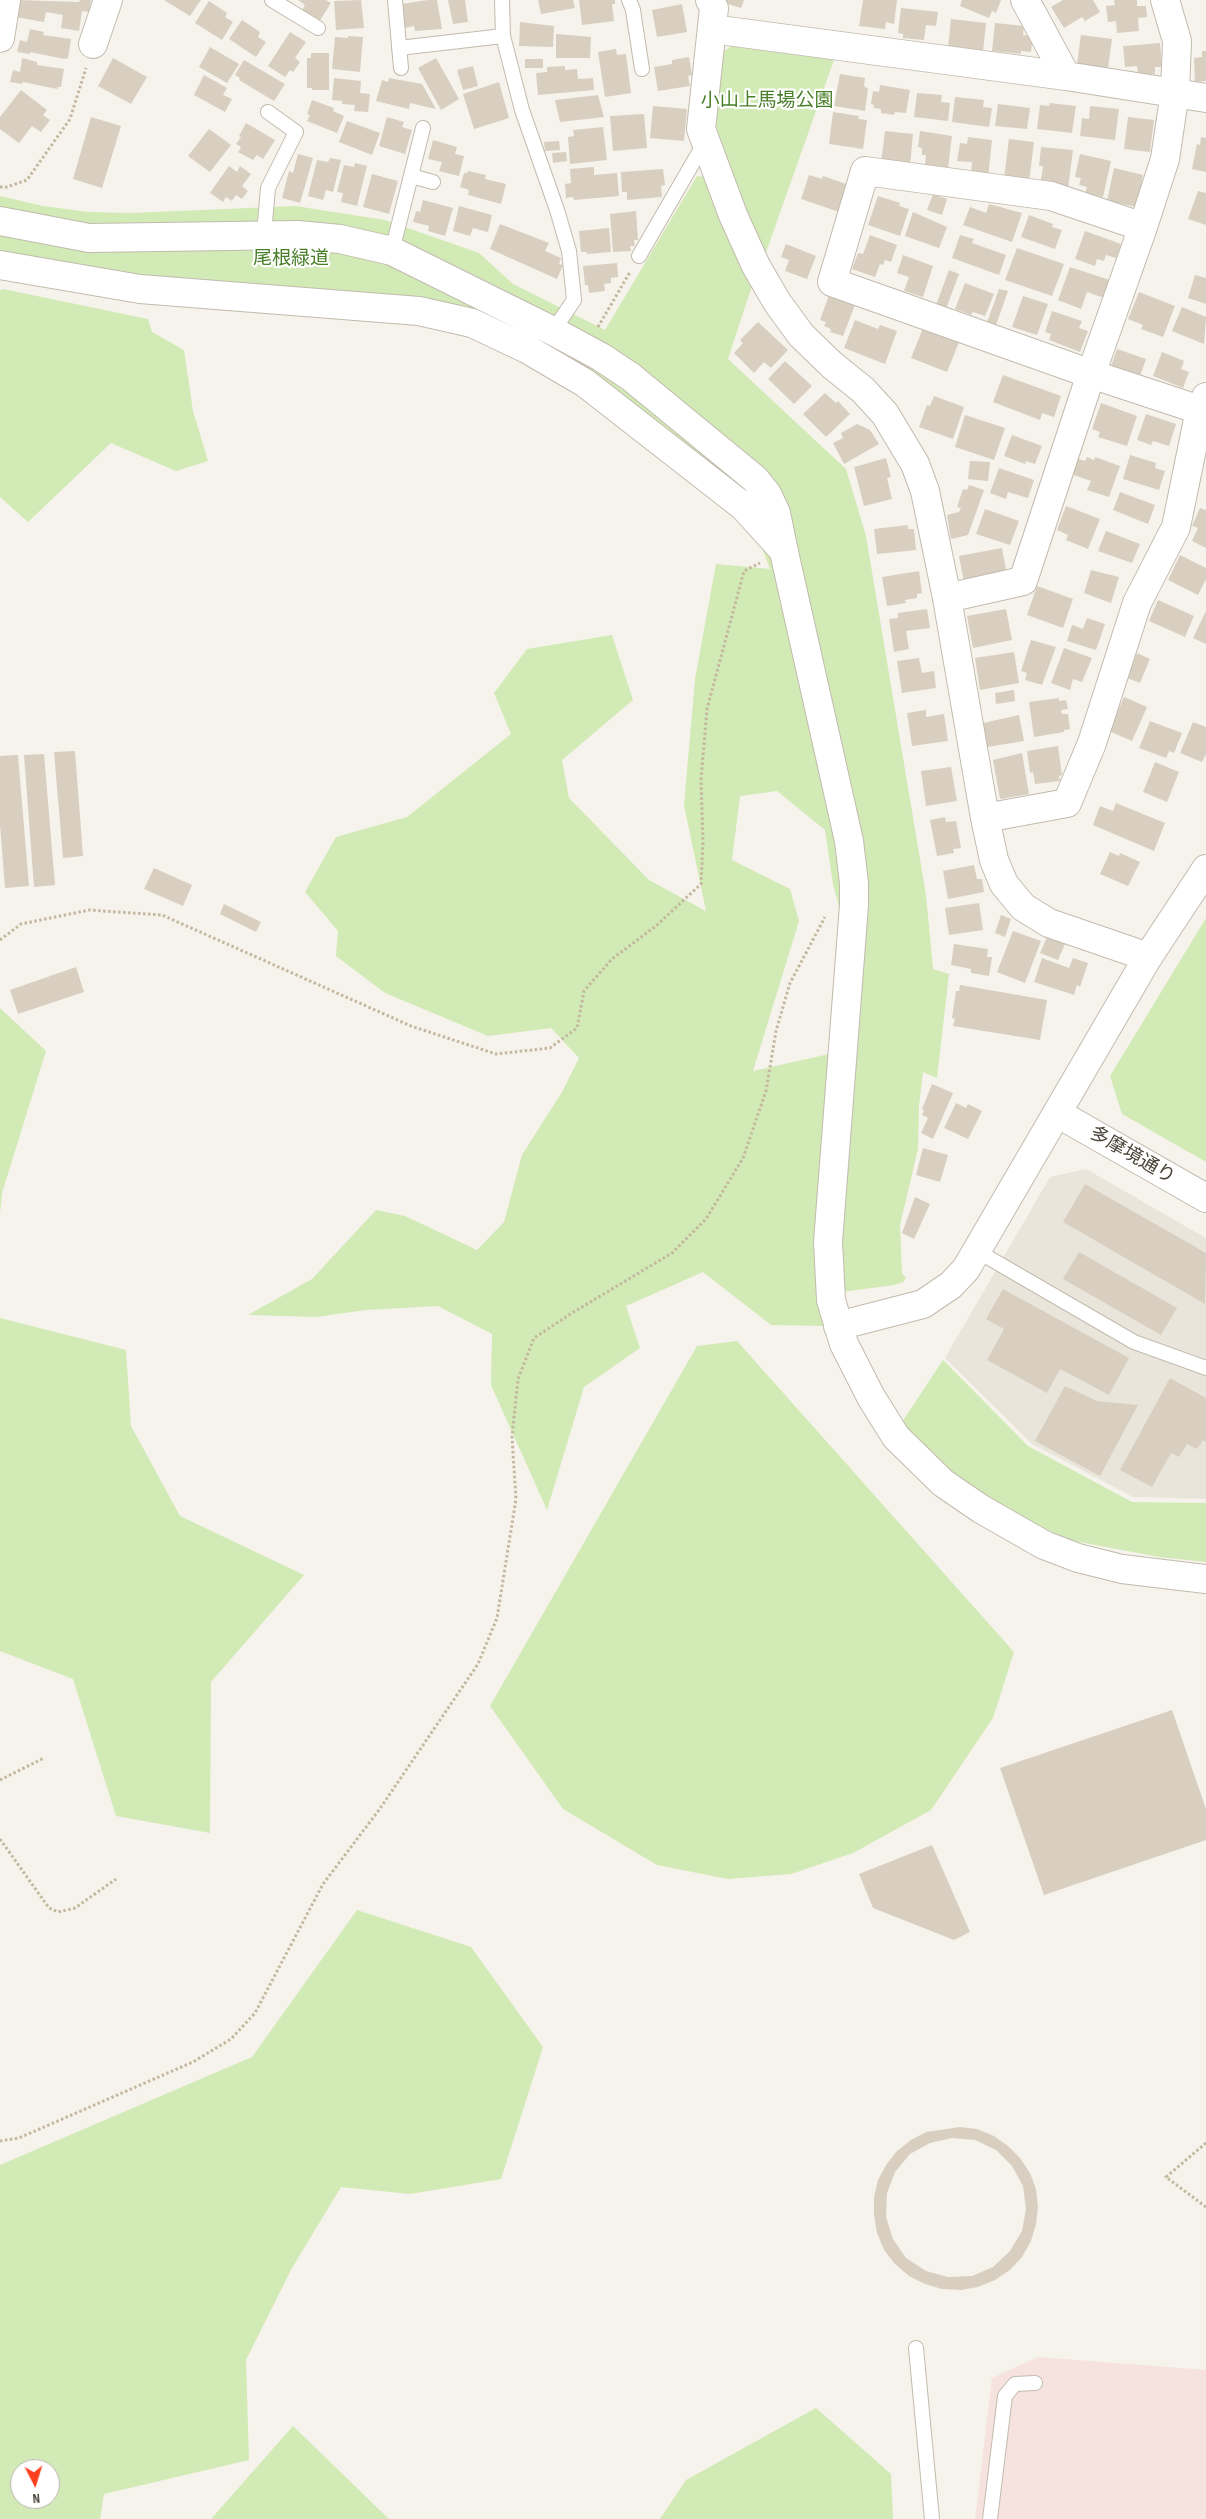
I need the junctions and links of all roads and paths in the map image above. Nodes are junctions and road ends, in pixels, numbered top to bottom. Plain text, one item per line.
1 (6, 0) edge
2 (108, 0) edge
3 (272, 0) edge
4 (395, 0) edge
5 (502, 0) edge
6 (629, 0) edge
7 (710, 0) edge
8 (1025, 0) edge
9 (1166, 0) edge
10 (318, 28) dead end
11 (712, 29) junction
12 (503, 36) junction
13 (0, 38) edge
14 (93, 44) joint
15 (399, 48) junction
16 (401, 68) dead end
17 (642, 68) dead end
18 (1066, 76) junction
19 (1175, 92) junction
20 (1206, 98) edge
21 (268, 112) dead end
22 (423, 128) dead end
23 (706, 141) junction
24 (411, 176) junction
25 (432, 182) dead end
26 (0, 187) edge
27 (0, 221) edge
28 (1143, 227) junction
29 (264, 234) junction
30 (89, 238) junction
31 (392, 251) junction
32 (639, 256) joint
33 (0, 265) edge
34 (82, 281) junction
35 (554, 331) junction
36 (596, 332) dead end
37 (1092, 374) junction
38 (1203, 403) edge
39 (688, 423) junction
40 (667, 448) junction
41 (784, 552) junction
42 (947, 598) junction
43 (985, 818) junction
44 (1206, 869) edge
45 (854, 905) junction
46 (0, 940) edge
47 (1148, 958) junction
48 (1057, 1113) junction
49 (1206, 1198) edge
50 (977, 1251) junction
51 (838, 1326) junction
52 (1206, 1368) edge
53 (1206, 1579) edge
54 (44, 1758) dead end
55 (0, 1780) edge
56 (0, 1839) edge
57 (116, 1879) dead end
58 (0, 2141) edge
59 (1206, 2143) edge
60 (1206, 2207) edge
61 (916, 2348) dead end
62 (1034, 2383) dead end
63 (932, 2519) edge
64 (990, 2519) edge

1 - 13 street
2 - 14 street
3 - 10 lane
4 - 15 lane
5 - 12 lane
6 - 17 lane
7 - 11 street
8 - 18 street
9 - 19 street
11 - 18 street
11 - 23 street
12 - 15 lane
12 - 35 lane
14 - 26 path
15 - 16 lane
18 - 19 street
19 - 20 street
19 - 28 street
21 - 29 lane
22 - 24 lane
23 - 32 lane
23 - 42 street
24 - 25 lane
24 - 31 lane
27 - 30 street
28 - 37 street
28 - 37 street
29 - 30 street
29 - 31 street
30 - 34 street
31 - 35 street
32 - 36 path
33 - 34 street
34 - 40 street
35 - 39 street
37 - 38 street
37 - 42 street
38 - 43 street
39 - 40 street
39 - 41 street
40 - 41 street
41 - 45 street
41 - 46 path
42 - 43 street
43 - 47 street
44 - 47 street
45 - 51 street
45 - 58 path
47 - 48 street
48 - 49 street, 多摩境通り
48 - 50 street
50 - 51 street
50 - 52 lane
51 - 53 street
54 - 55 path
56 - 57 path
59 - 60 path
61 - 63 lane
62 - 64 lane

